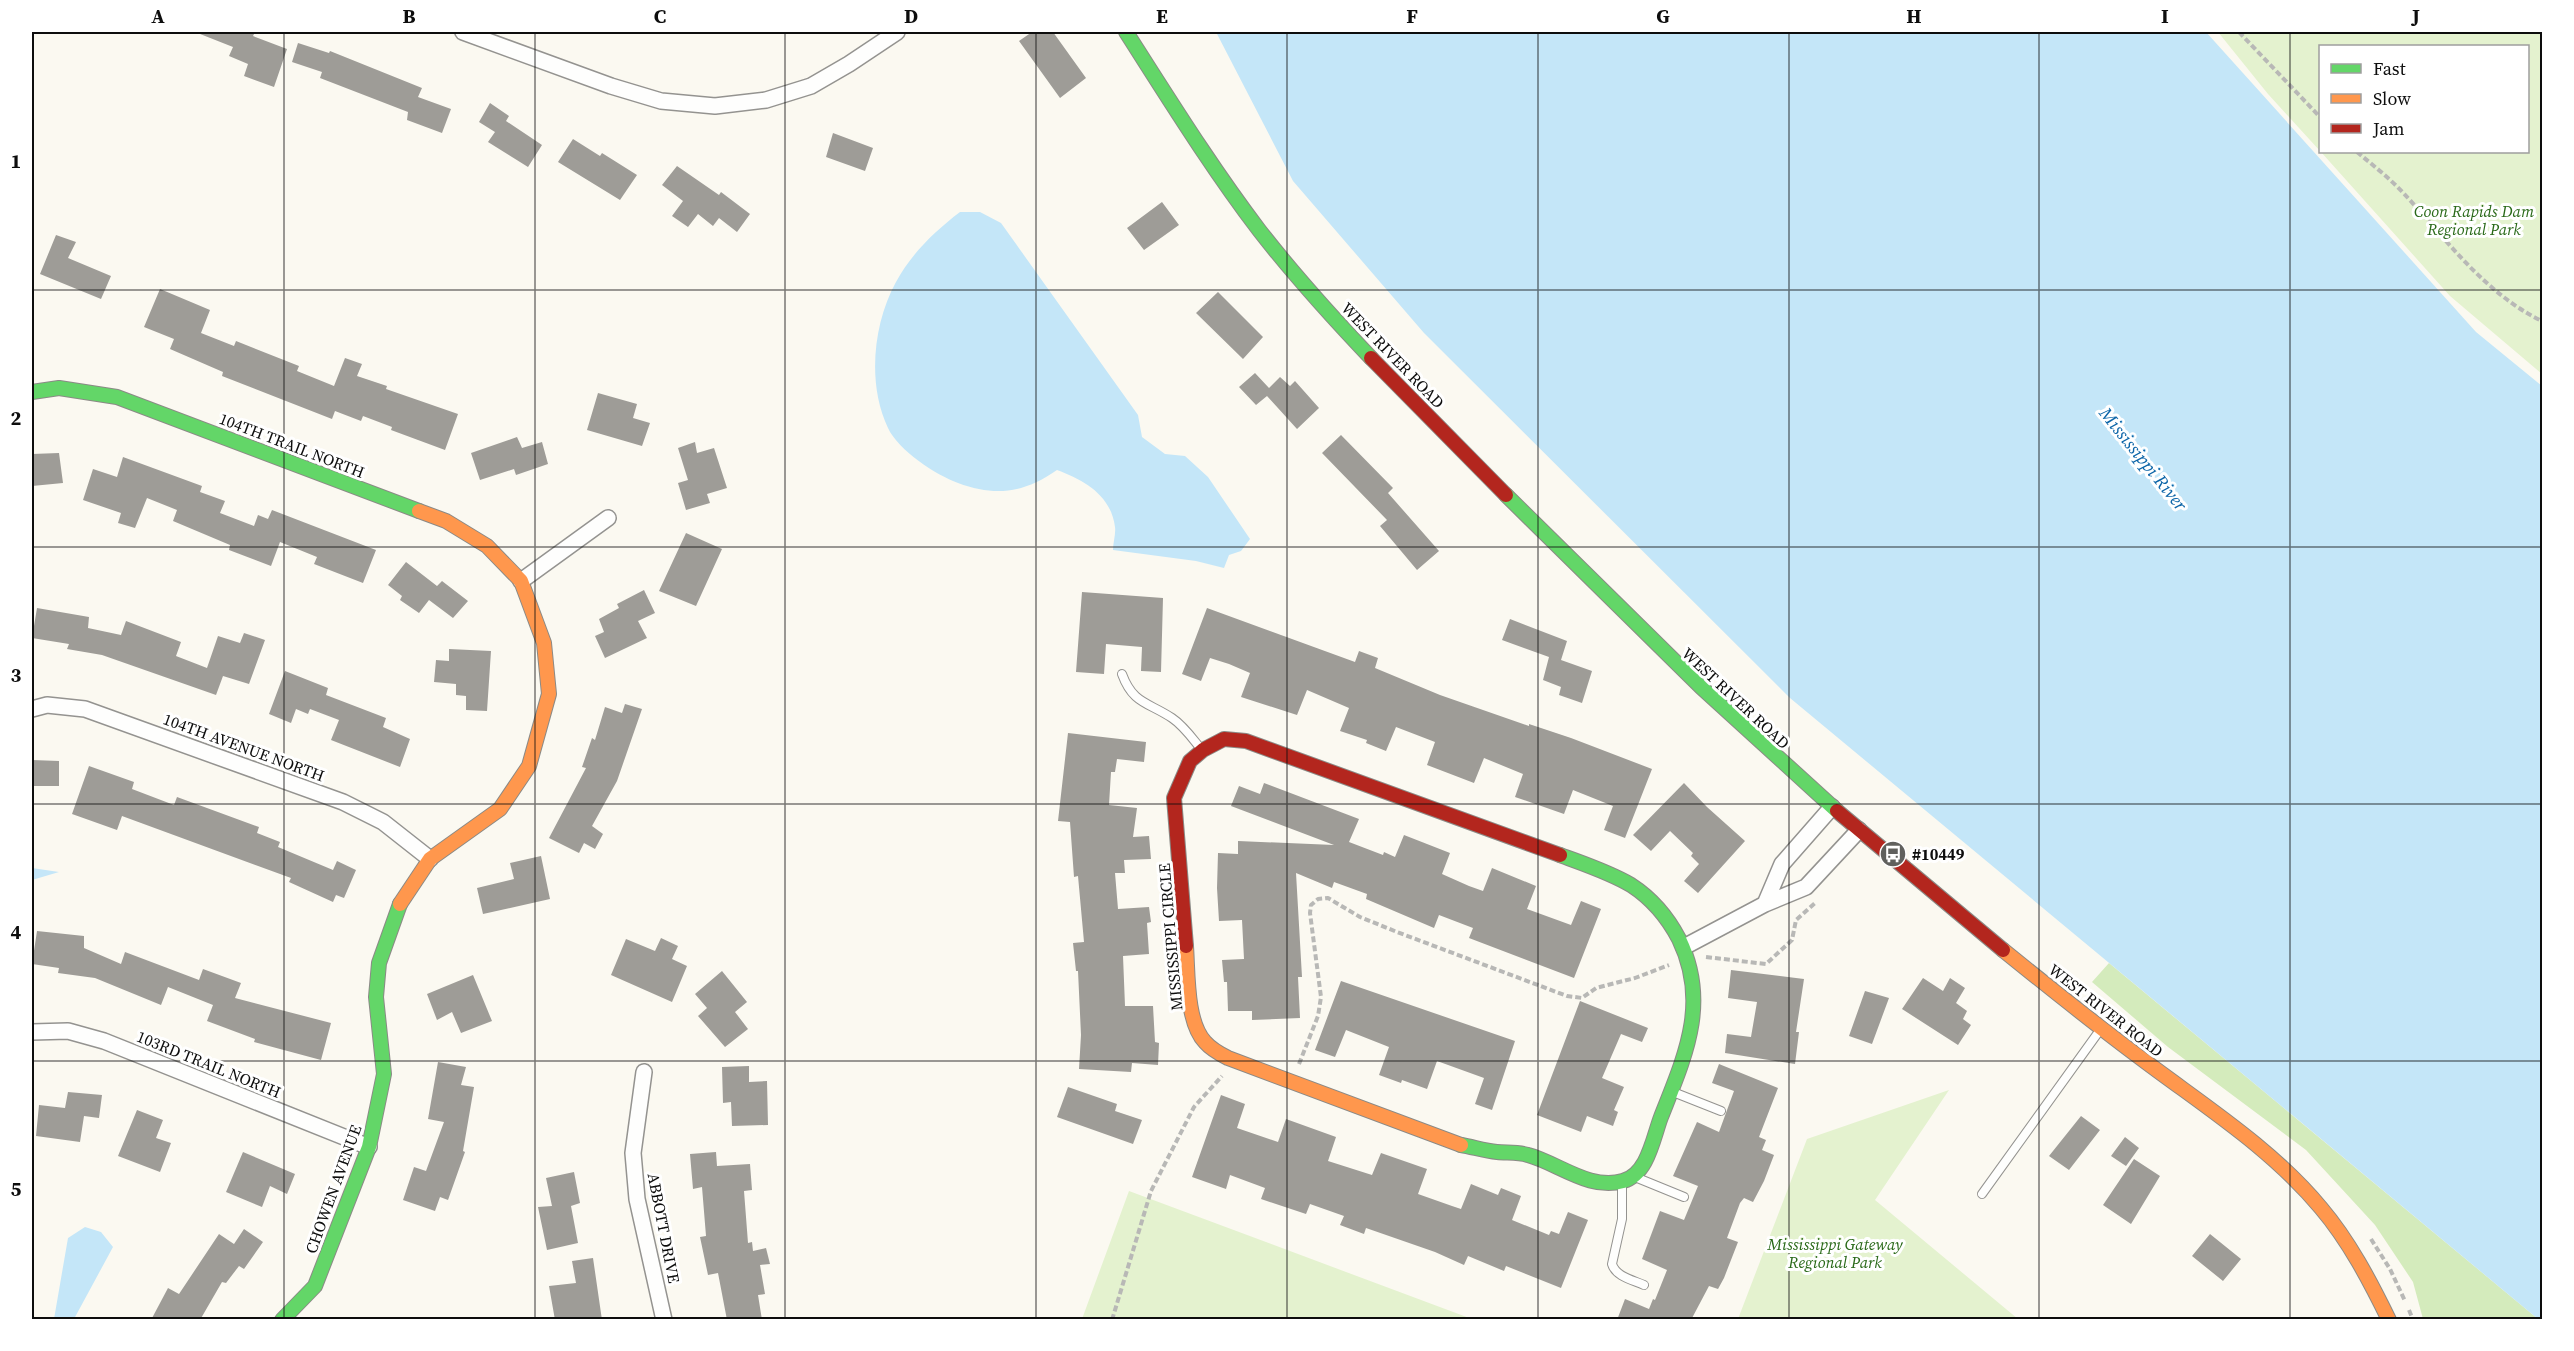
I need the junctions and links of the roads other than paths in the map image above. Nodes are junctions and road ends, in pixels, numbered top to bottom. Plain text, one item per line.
1 (463, 32) edge
2 (897, 32) edge
3 (1126, 32) edge
4 (32, 392) edge
5 (608, 518) dead end
6 (521, 581) junction
7 (1122, 674) dead end
8 (32, 709) edge
9 (1201, 749) junction
10 (1832, 807) junction
11 (1859, 830) junction
12 (430, 859) junction
13 (1765, 904) junction
14 (1686, 954) junction
15 (2101, 1029) junction
16 (32, 1032) edge
17 (644, 1072) dead end
18 (1671, 1092) junction
19 (1721, 1111) dead end
20 (369, 1147) junction
21 (1628, 1179) junction
22 (1982, 1194) dead end
23 (1684, 1197) dead end
24 (1644, 1285) dead end
25 (282, 1320) edge
26 (664, 1320) edge
27 (2389, 1320) edge

1 - 2 street
3 - 10 street, WEST RIVER ROAD
4 - 6 street, 104TH TRAIL NORTH
5 - 6 street
6 - 12 street, CHOWEN AVENUE
7 - 9 lane
8 - 12 street, 104TH AVENUE NORTH
9 - 14 street
9 - 21 street, MISSISSIPPI CIRCLE
10 - 11 street, WEST RIVER ROAD
10 - 13 street
11 - 13 street
11 - 15 street, WEST RIVER ROAD
12 - 20 street, CHOWEN AVENUE
13 - 14 street
14 - 18 street
15 - 22 lane
15 - 27 street, WEST RIVER ROAD
16 - 20 street, 103RD TRAIL NORTH
17 - 26 street, ABBOTT DRIVE
18 - 19 lane
18 - 21 street
20 - 25 street, CHOWEN AVENUE
21 - 23 lane
21 - 24 lane

